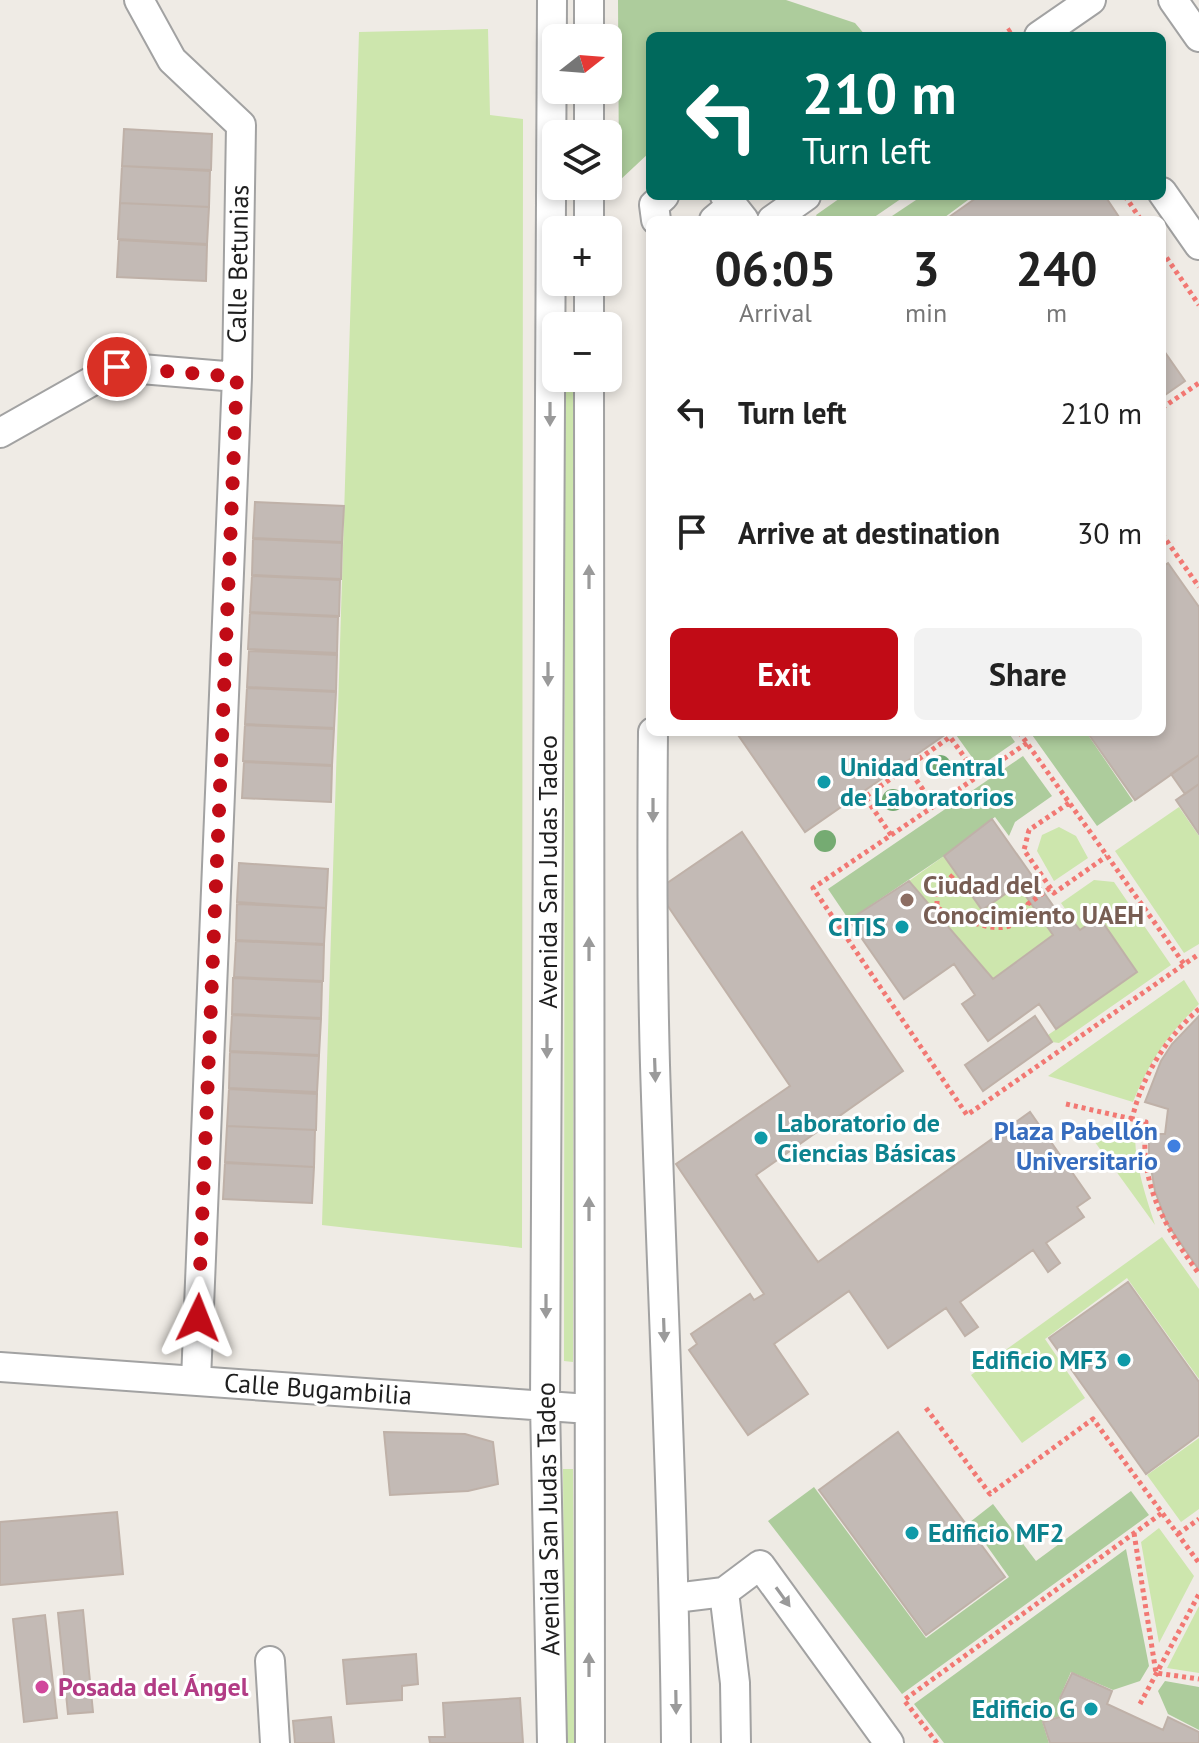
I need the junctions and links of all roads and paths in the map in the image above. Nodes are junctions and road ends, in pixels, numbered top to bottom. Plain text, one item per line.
1 (139, 0) edge
2 (552, 0) edge
3 (589, 0) edge
4 (1091, 0) edge
5 (1173, 0) edge
6 (589, 24) edge
7 (1049, 32) edge
8 (1199, 37) edge
9 (1166, 198) edge
10 (800, 200) edge
11 (778, 216) edge
12 (1199, 245) edge
13 (1166, 257) edge
14 (1199, 305) edge
15 (237, 377) junction
16 (1199, 383) edge
17 (589, 392) edge
18 (1166, 405) edge
19 (0, 433) edge
20 (1166, 540) edge
21 (1199, 587) edge
22 (653, 736) edge
23 (1022, 736) edge
24 (1027, 743) junction
25 (907, 767) junction
26 (978, 776) junction
27 (1069, 803) junction
28 (934, 805) junction
29 (891, 835) junction
30 (1107, 856) junction
31 (953, 875) dead end
32 (1050, 888) junction
33 (1199, 955) edge
34 (1184, 964) junction
35 (1199, 1009) edge
36 (1066, 1104) dead end
37 (1132, 1119) junction
38 (1199, 1274) edge
39 (0, 1367) edge
40 (196, 1380) junction
41 (545, 1405) junction
42 (926, 1408) dead end
43 (589, 1409) junction
44 (1162, 1513) junction
45 (1199, 1519) edge
46 (1134, 1533) junction
47 (1178, 1534) junction
48 (1199, 1563) edge
49 (724, 1592) junction
50 (1199, 1594) edge
51 (675, 1598) junction
52 (270, 1661) dead end
53 (1156, 1673) junction
54 (1199, 1679) edge
55 (1140, 1704) dead end
56 (275, 1743) edge
57 (552, 1743) edge
58 (590, 1743) edge
59 (676, 1743) edge
60 (736, 1743) edge
61 (889, 1743) edge
62 (937, 1743) edge

1 - 15 street, Calle Betunias
2 -> 41 street, Avenida San Judas Tadeo
3 - 6 street
4 - 7 street
5 - 8 street
9 - 12 street
10 - 11 street
13 - 14 path
15 - 19 street
15 - 40 street, Calle Betunias
16 - 18 path
43 -> 17 street, Avenida San Judas Tadeo
20 - 21 path
22 -> 51 street
23 - 24 path
24 - 26 path
24 - 27 path
25 - 26 path
25 - 28 path
25 - 29 path
26 - 28 path
27 - 30 path
27 - 32 path
28 - 29 path
29 - 34 path
30 - 32 path
30 - 34 path
31 - 32 path
33 - 34 path
35 - 37 path
36 - 37 path
37 - 38 path
39 - 40 street, Calle Bugambilia
40 - 41 street, Calle Bugambilia
41 - 43 street, Calle Bugambilia
41 - 57 street, Avenida San Judas Tadeo
42 - 44 path
58 -> 43 street, Avenida San Judas Tadeo
44 - 46 path
44 - 47 path
45 - 47 path
46 - 53 path
46 - 62 path
47 - 48 path
49 - 51 street
49 - 60 street
49 -> 61 street
50 - 53 path
51 -> 59 street
52 - 56 street
53 - 54 path
53 - 55 path

